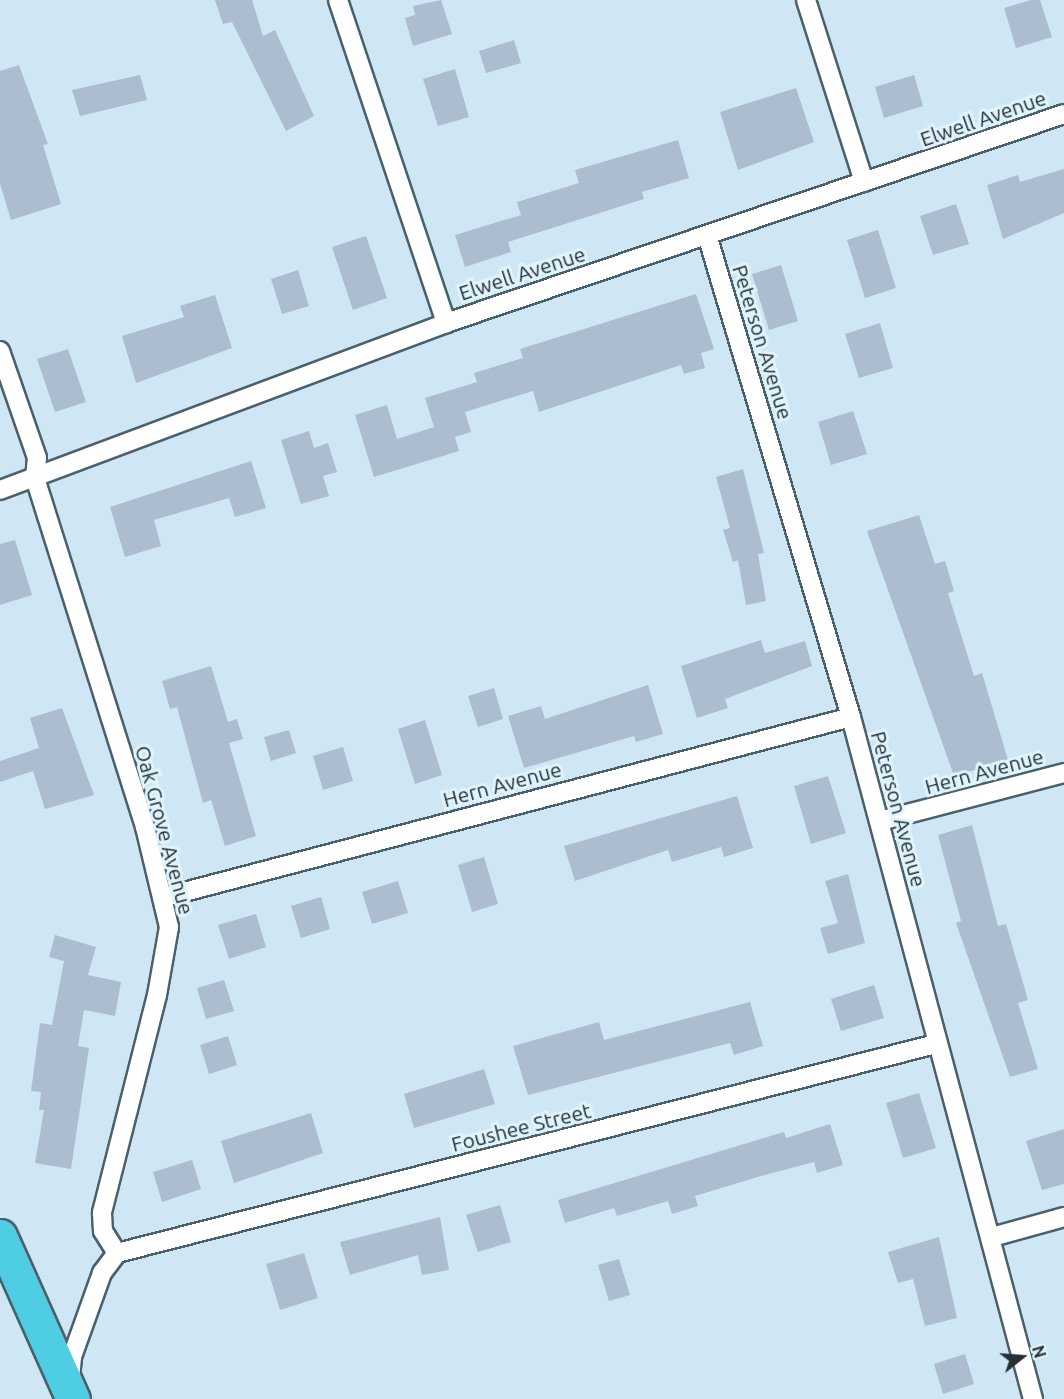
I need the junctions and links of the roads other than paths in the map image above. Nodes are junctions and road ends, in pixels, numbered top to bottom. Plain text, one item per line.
1 (338, 0) edge
2 (806, 0) edge
3 (1064, 114) edge
4 (864, 182) junction
5 (707, 236) junction
6 (446, 323) junction
7 (0, 351) edge
8 (35, 478) junction
9 (0, 490) edge
10 (851, 717) junction
11 (1064, 773) edge
12 (880, 821) junction
13 (165, 897) junction
14 (936, 1044) junction
15 (1064, 1217) edge
16 (0, 1236) edge
17 (992, 1237) junction
18 (117, 1253) junction
19 (71, 1394) edge
20 (1033, 1399) edge

1 - 6 street
2 - 4 street
3 - 4 street, Elwell Avenue
4 - 5 street, Elwell Avenue
5 - 6 street, Elwell Avenue
5 - 10 street, Peterson Avenue
6 - 8 street, Elwell Avenue
7 - 8 street, Oak Grove Avenue
8 - 9 street, Elwell Avenue
8 - 13 street, Oak Grove Avenue
10 - 12 street, Peterson Avenue
10 - 13 street, Hern Avenue
11 - 12 street, Hern Avenue
12 - 14 street, Peterson Avenue
13 - 18 street, Oak Grove Avenue
14 - 17 street, Peterson Avenue
14 - 18 street, Foushee Street
15 - 17 street
16 - 19 highway
17 - 20 street, Peterson Avenue
18 - 19 street

